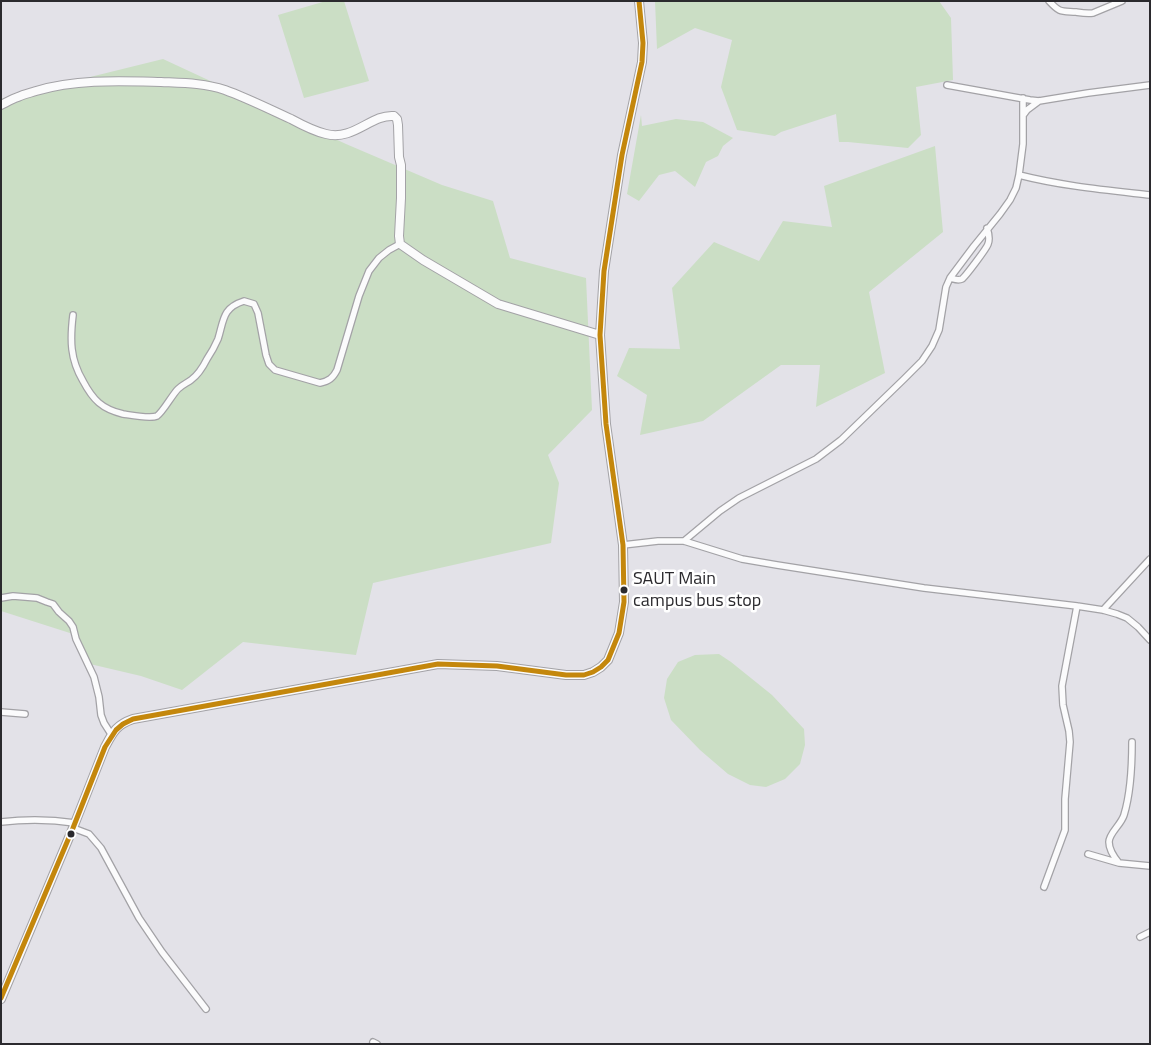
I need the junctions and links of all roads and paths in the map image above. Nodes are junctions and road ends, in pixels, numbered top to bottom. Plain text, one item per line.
1 (639, 1) edge
2 (1049, 1) edge
3 (1122, 1) edge
4 (946, 85) dead end
5 (1150, 85) edge
6 (1023, 98) junction
7 (1039, 101) junction
8 (1, 105) edge
9 (1023, 115) junction
10 (1019, 175) junction
11 (1150, 195) edge
12 (987, 228) junction
13 (400, 244) junction
14 (975, 262) junction
15 (958, 267) junction
16 (950, 278) junction
17 (73, 315) dead end
18 (600, 335) junction
19 (684, 541) junction
20 (624, 545) junction
21 (1150, 559) edge
22 (1, 598) edge
23 (1077, 606) junction
24 (1103, 610) junction
25 (1150, 640) edge
26 (1, 712) edge
27 (25, 714) dead end
28 (112, 734) junction
29 (1132, 742) dead end
30 (1, 822) edge
31 (74, 825) junction
32 (1088, 854) dead end
33 (1119, 863) junction
34 (1150, 866) edge
35 (1044, 886) dead end
36 (1150, 932) edge
37 (1140, 937) dead end
38 (1, 999) edge
39 (206, 1009) dead end

1 - 18 main road
2 - 3 street
4 - 6 street
5 - 7 street
6 - 7 street
6 - 9 street
7 - 9 street
8 - 13 main road
9 - 10 street
10 - 11 street
10 - 12 street
12 - 14 street
12 - 15 street
13 - 17 street
13 - 18 main road
14 - 15 street
14 - 16 street
15 - 16 street
16 - 19 street
18 - 20 main road
19 - 20 street
19 - 23 street
20 - 28 main road
21 - 24 street
22 - 28 street
23 - 24 street
23 - 35 street
24 - 25 street
26 - 27 street
28 - 31 main road
29 - 33 street
30 - 31 street
31 - 38 main road
31 - 39 street
32 - 33 street
33 - 34 street
36 - 37 street

